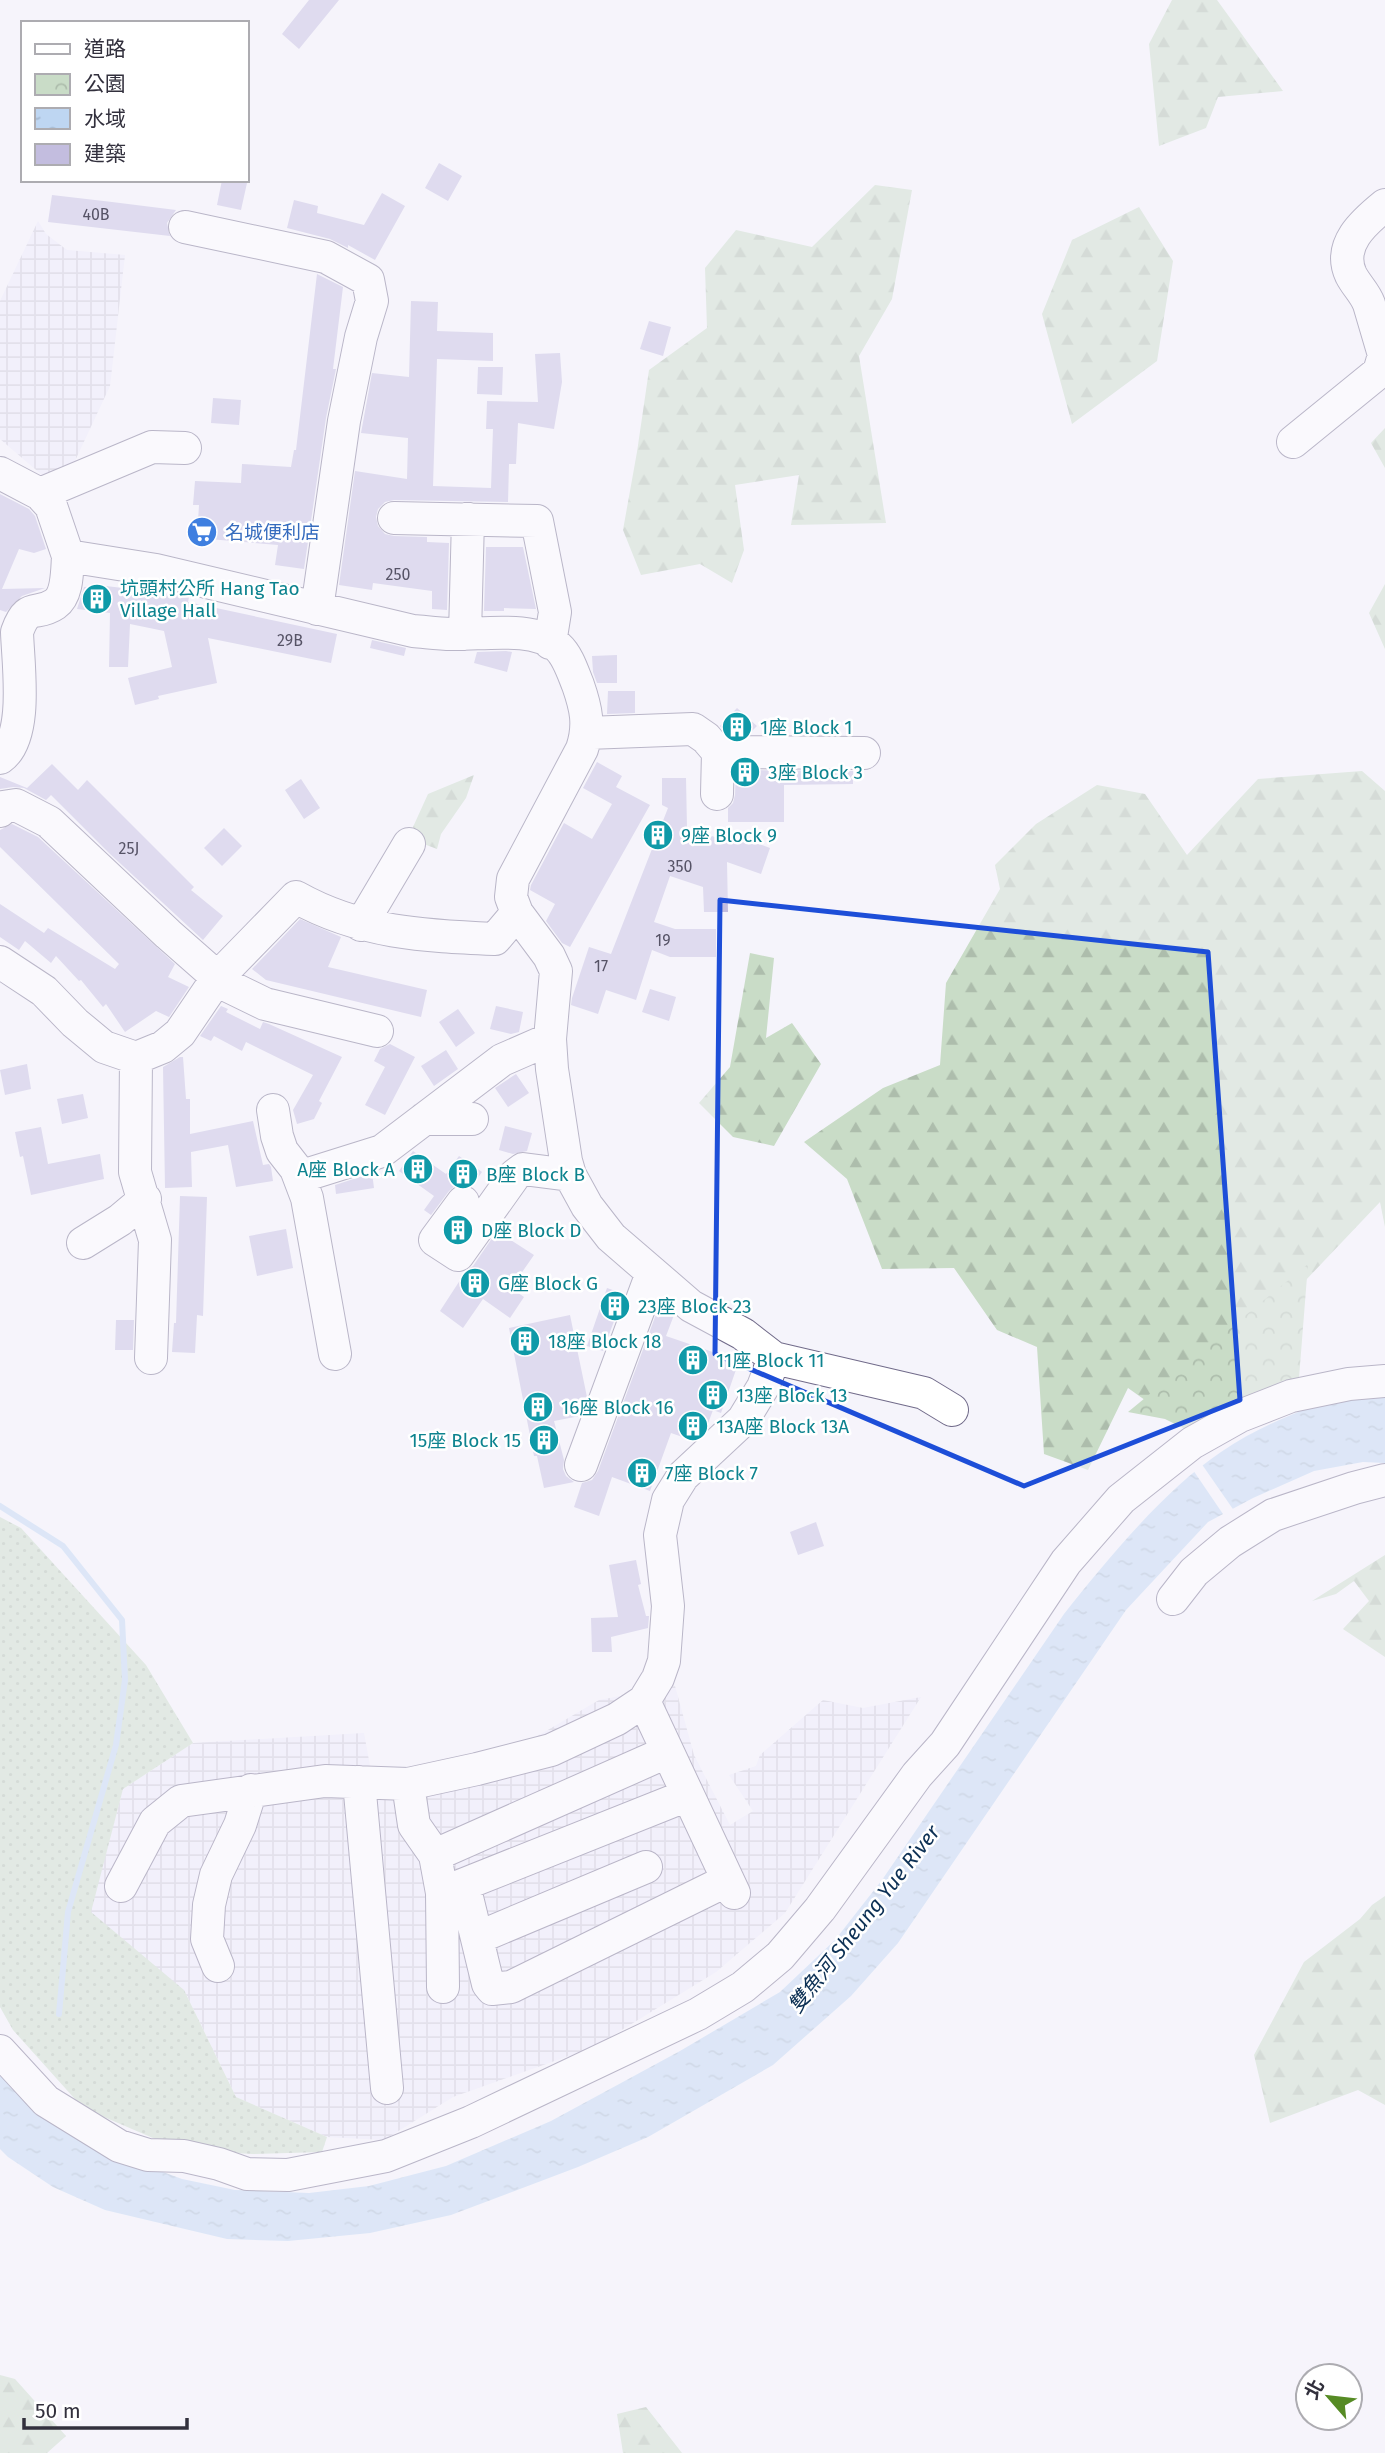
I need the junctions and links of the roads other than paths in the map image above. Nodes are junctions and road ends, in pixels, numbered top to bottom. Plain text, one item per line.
1 (1385, 205) edge
2 (185, 227) dead end
3 (1293, 442) dead end
4 (185, 448) dead end
5 (0, 472) edge
6 (40, 494) junction
7 (394, 518) dead end
8 (468, 519) junction
9 (68, 556) junction
10 (317, 609) junction
11 (465, 634) junction
12 (550, 643) junction
13 (9, 667) edge
14 (587, 733) junction
15 (718, 751) junction
16 (864, 753) dead end
17 (0, 758) edge
18 (717, 794) dead end
19 (0, 811) edge
20 (409, 844) dead end
21 (517, 913) junction
22 (361, 925) junction
23 (0, 962) edge
24 (218, 977) junction
25 (377, 1031) dead end
26 (550, 1039) junction
27 (136, 1058) junction
28 (274, 1110) dead end
29 (424, 1119) junction
30 (472, 1119) dead end
31 (570, 1175) junction
32 (299, 1177) junction
33 (145, 1199) junction
34 (463, 1202) dead end
35 (83, 1243) dead end
36 (652, 1273) junction
37 (335, 1354) dead end
38 (151, 1358) dead end
39 (774, 1358) junction
40 (1385, 1381) edge
41 (951, 1410) dead end
42 (581, 1465) dead end
43 (1385, 1480) edge
44 (1173, 1598) dead end
45 (644, 1700) junction
46 (667, 1752) junction
47 (359, 1782) junction
48 (408, 1784) junction
49 (251, 1790) junction
50 (688, 1795) junction
51 (435, 1855) junction
52 (646, 1867) dead end
53 (121, 1886) dead end
54 (453, 1889) junction
55 (477, 1938) junction
56 (218, 1966) dead end
57 (443, 1987) dead end
58 (0, 2051) edge
59 (387, 2088) dead end

1 - 3 street
2 - 10 street
4 - 6 street
5 - 6 street
6 - 9 street
7 - 8 street
8 - 11 street
8 - 12 street
9 - 10 street
9 - 13 street
10 - 11 street
11 - 12 street
12 - 14 street
13 - 17 street
14 - 15 street
14 - 21 street
15 - 16 street
15 - 18 street
19 - 24 street
20 - 22 street
21 - 22 street
21 - 26 street
22 - 24 street
23 - 27 street
24 - 25 street
24 - 27 street
26 - 29 street
26 - 31 street
27 - 33 street
28 - 32 street
29 - 30 street
29 - 32 street
31 - 34 street
31 - 36 street
32 - 37 street
33 - 35 street
33 - 38 street
36 - 39 street
36 - 42 street
39 - 41 street
39 - 45 street
40 - 58 street
43 - 44 street
45 - 46 street
45 - 48 street
46 - 50 street
46 - 51 street
47 - 48 street
47 - 49 street
47 - 59 street
48 - 51 street
49 - 53 street
49 - 56 street
50 - 54 street
50 - 55 street
51 - 54 street
52 - 55 street
54 - 55 street
54 - 57 street

